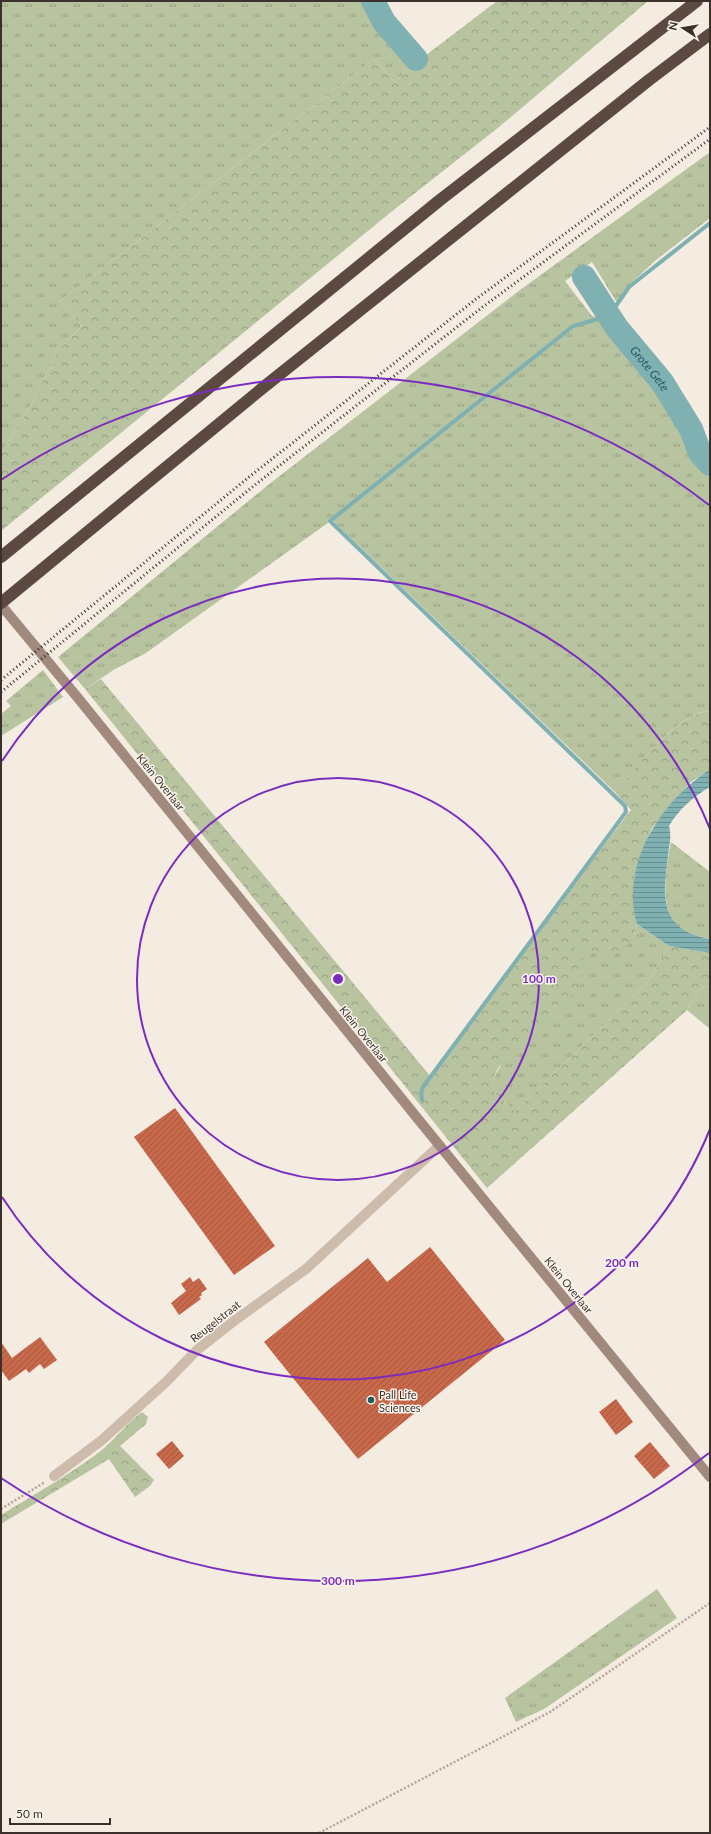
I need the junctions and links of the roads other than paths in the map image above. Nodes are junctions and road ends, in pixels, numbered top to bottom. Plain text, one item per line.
1 (697, 1) edge
2 (710, 34) edge
3 (3, 556) edge
4 (1, 604) edge
5 (439, 1146) junction
6 (54, 1476) road end
7 (710, 1477) edge

1 - 3 highway
2 - 4 highway
4 - 5 main road, Klein Overlaar
5 - 6 street, Reugelstraat
5 - 7 main road, Klein Overlaar

